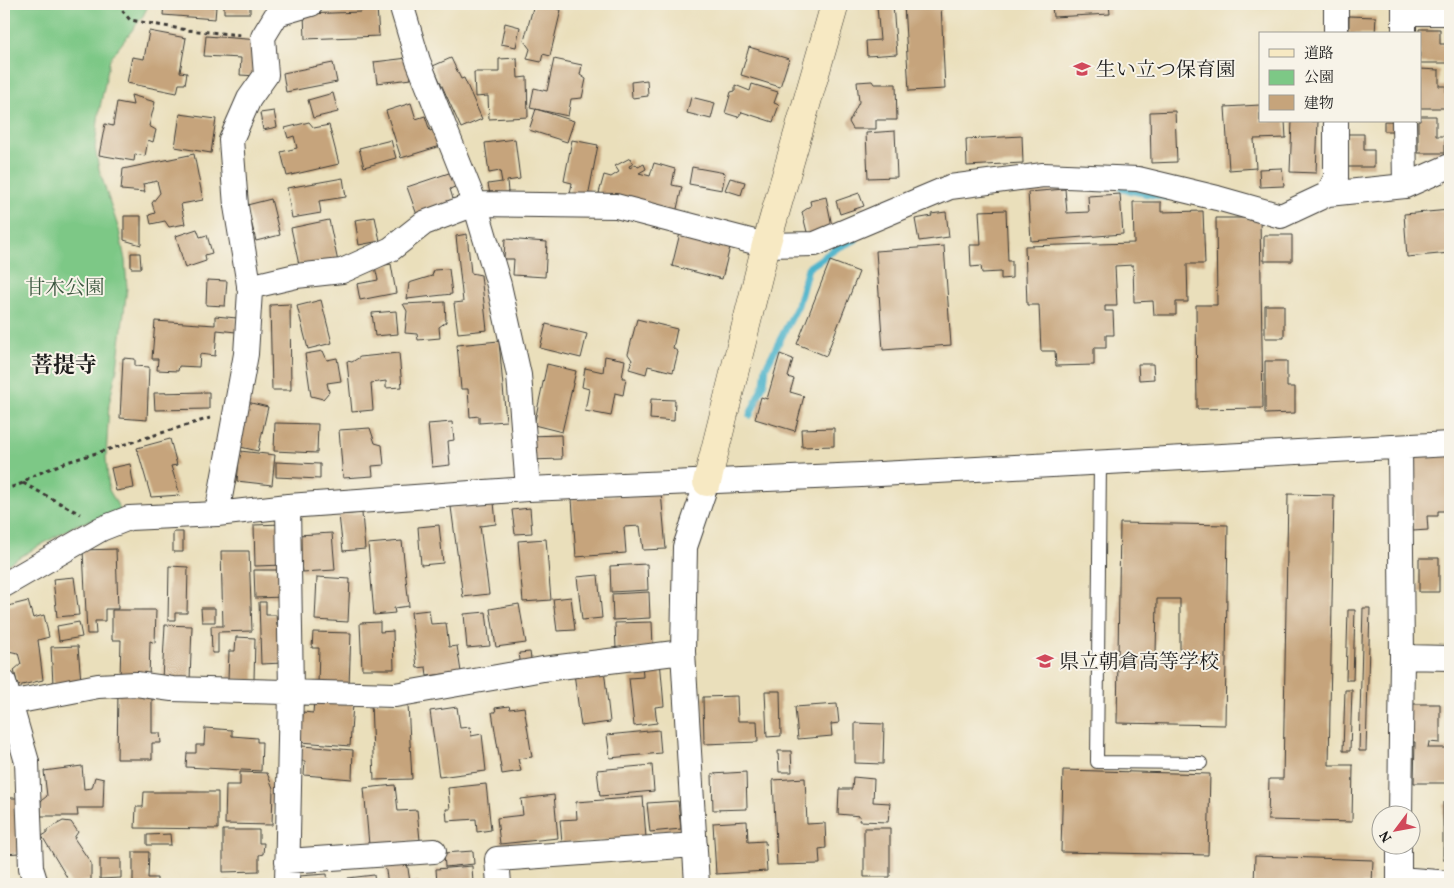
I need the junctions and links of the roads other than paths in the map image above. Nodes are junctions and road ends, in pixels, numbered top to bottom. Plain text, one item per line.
1 (312, 4) edge
2 (401, 4) edge
3 (835, 4) edge
4 (1336, 4) edge
5 (1450, 13) edge
6 (1404, 17) edge
7 (1336, 32) edge
8 (1336, 122) edge
9 (1404, 122) edge
10 (1450, 166) edge
11 (1405, 186) junction
12 (1337, 194) junction
13 (476, 204) junction
14 (766, 245) junction
15 (249, 287) junction
16 (1450, 444) edge
17 (1400, 447) junction
18 (1100, 462) junction
19 (707, 482) junction
20 (528, 489) junction
21 (288, 506) junction
22 (217, 514) junction
23 (4, 585) edge
24 (683, 652) junction
25 (1402, 657) junction
26 (1450, 658) edge
27 (291, 691) junction
28 (6, 696) edge
29 (1200, 763) dead end
30 (1400, 806) edge
31 (694, 845) junction
32 (434, 851) dead end
33 (1399, 856) edge
34 (287, 873) edge
35 (1399, 882) edge
36 (1450, 883) edge
37 (36, 884) edge
38 (498, 884) edge
39 (697, 884) edge

1 - 15 street
2 - 13 street
3 - 14 street
4 - 7 street
5 - 6 street
8 - 12 street
9 - 11 street
10 - 11 street
11 - 12 street
12 - 14 street
13 - 14 street
13 - 15 street
13 - 20 street
14 - 19 street
15 - 22 street
16 - 17 street
17 - 18 street
17 - 25 street
18 - 19 street
18 - 29 lane
19 - 20 street
19 - 24 street
20 - 21 street
21 - 22 street
21 - 27 street
22 - 23 street
24 - 27 street
24 - 31 street
25 - 26 street
25 - 30 street
27 - 28 street
27 - 34 street
28 - 37 street
31 - 38 street
31 - 39 street
32 - 34 street
33 - 35 street
35 - 36 street

